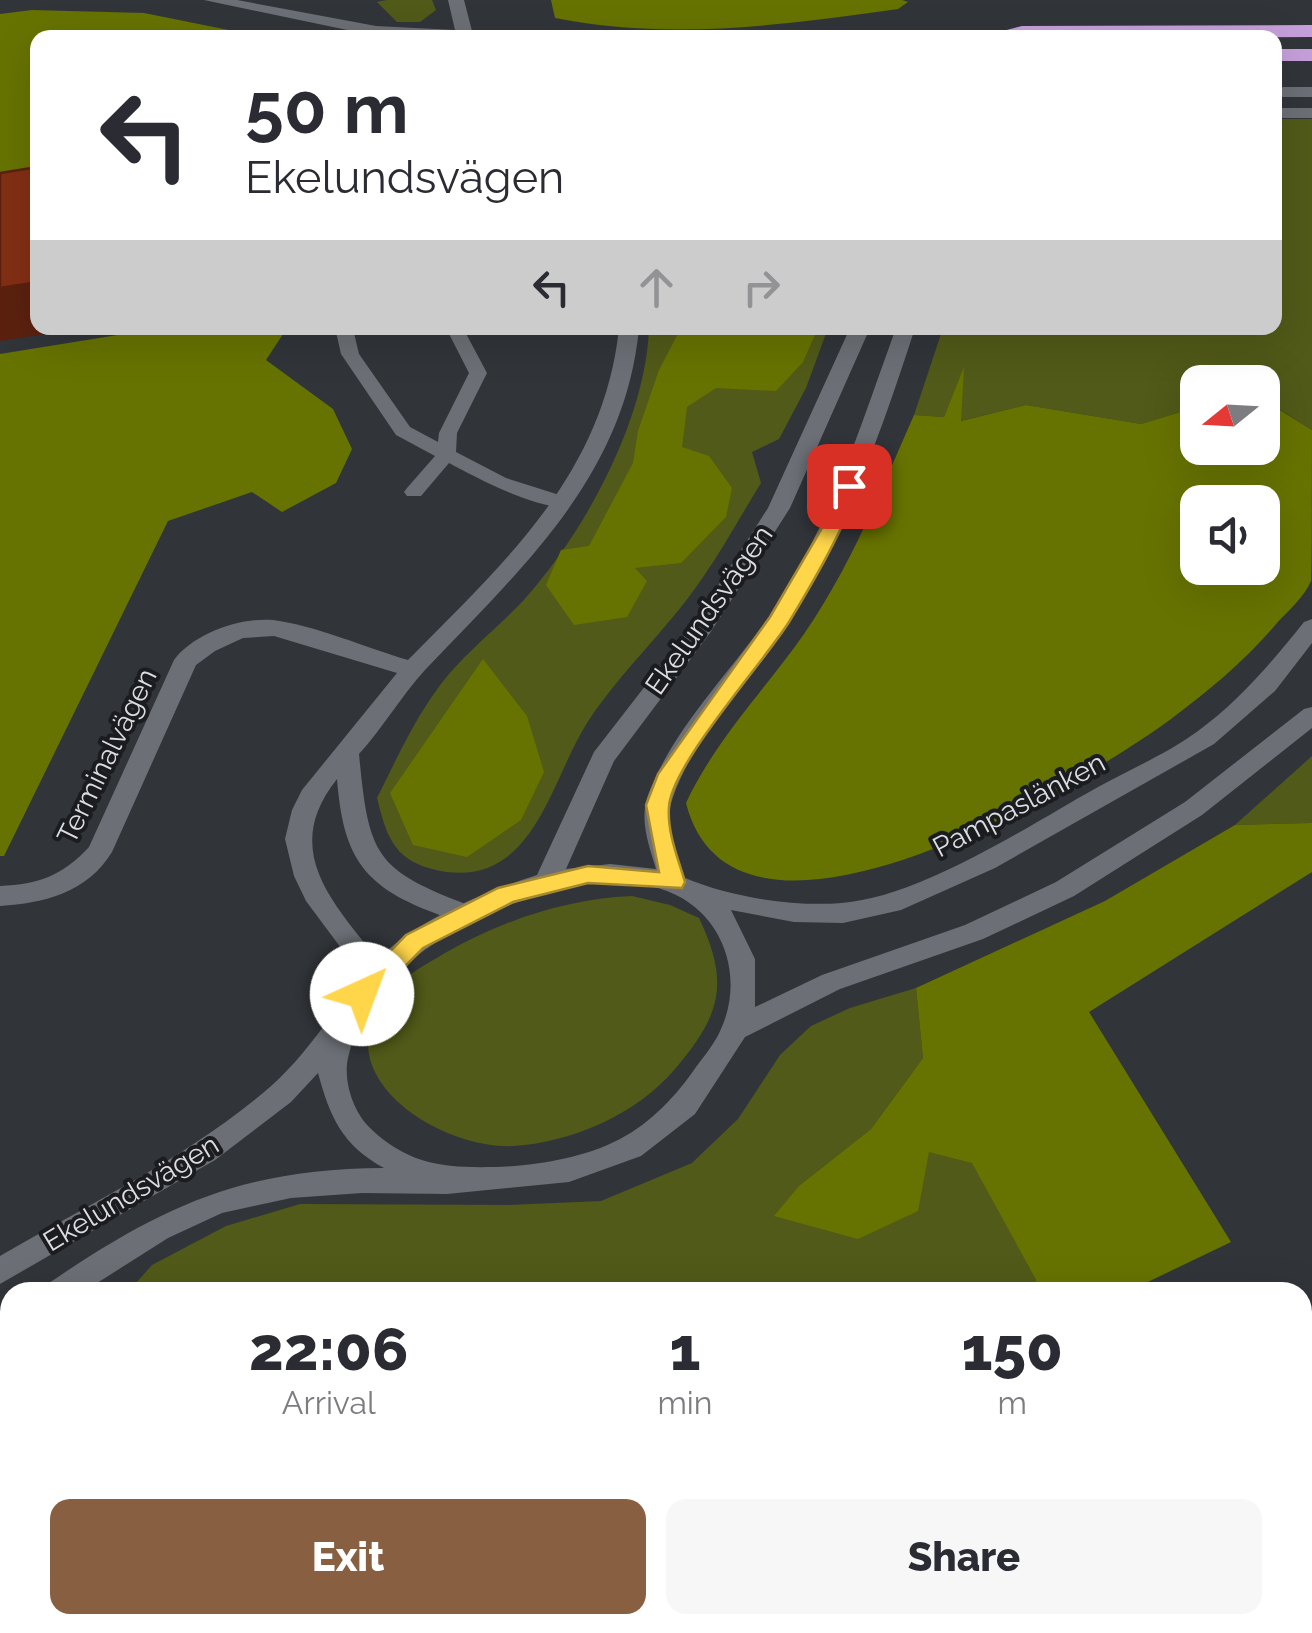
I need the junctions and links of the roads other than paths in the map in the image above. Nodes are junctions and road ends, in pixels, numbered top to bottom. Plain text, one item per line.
1 (212, 0) edge
2 (456, 0) edge
3 (264, 11) junction
4 (305, 30) edge
5 (370, 30) edge
6 (463, 30) edge
7 (1282, 31) edge
8 (1312, 31) edge
9 (1282, 55) edge
10 (1312, 55) edge
11 (1282, 92) edge
12 (1312, 92) edge
13 (1312, 113) edge
14 (1282, 114) edge
15 (347, 335) edge
16 (458, 335) edge
17 (629, 335) edge
18 (857, 335) edge
19 (903, 335) edge
20 (446, 454) junction
21 (414, 492) dead end
22 (562, 502) junction
23 (1312, 627) edge
24 (413, 670) junction
25 (1312, 716) edge
26 (347, 752) junction
27 (673, 882) junction
28 (546, 884) junction
29 (702, 895) junction
30 (0, 896) edge
31 (467, 914) junction
32 (376, 976) junction
33 (344, 1026) junction
34 (736, 1030) junction
35 (447, 1182) junction
36 (0, 1272) edge
37 (75, 1282) edge

1 - 3 street
2 - 6 street
3 - 4 street
3 - 5 street
7 - 8 highway
9 - 10 highway
11 - 12 street
13 - 14 street
15 - 20 lane
16 - 20 lane
17 - 22 street
18 - 28 street, Ekelundsvägen
19 - 27 street, Ekelundsvägen
20 - 21 lane
20 - 22 lane
22 - 24 street
23 - 29 street, Pampaslänken
24 - 26 street
24 - 30 street, Terminalvägen
25 - 34 street
26 - 31 street
26 - 32 street
27 - 28 street, Ekelundsvägen
27 - 29 street, Ekelundsvägen
28 - 31 street, Ekelundsvägen
29 - 34 street, Ekelundsvägen
31 - 32 street, Ekelundsvägen
32 - 33 street, Ekelundsvägen
33 - 35 street, Ekelundsvägen
33 - 36 street, Ekelundsvägen
34 - 35 street, Ekelundsvägen
35 - 37 street, Ekelundsvägen

